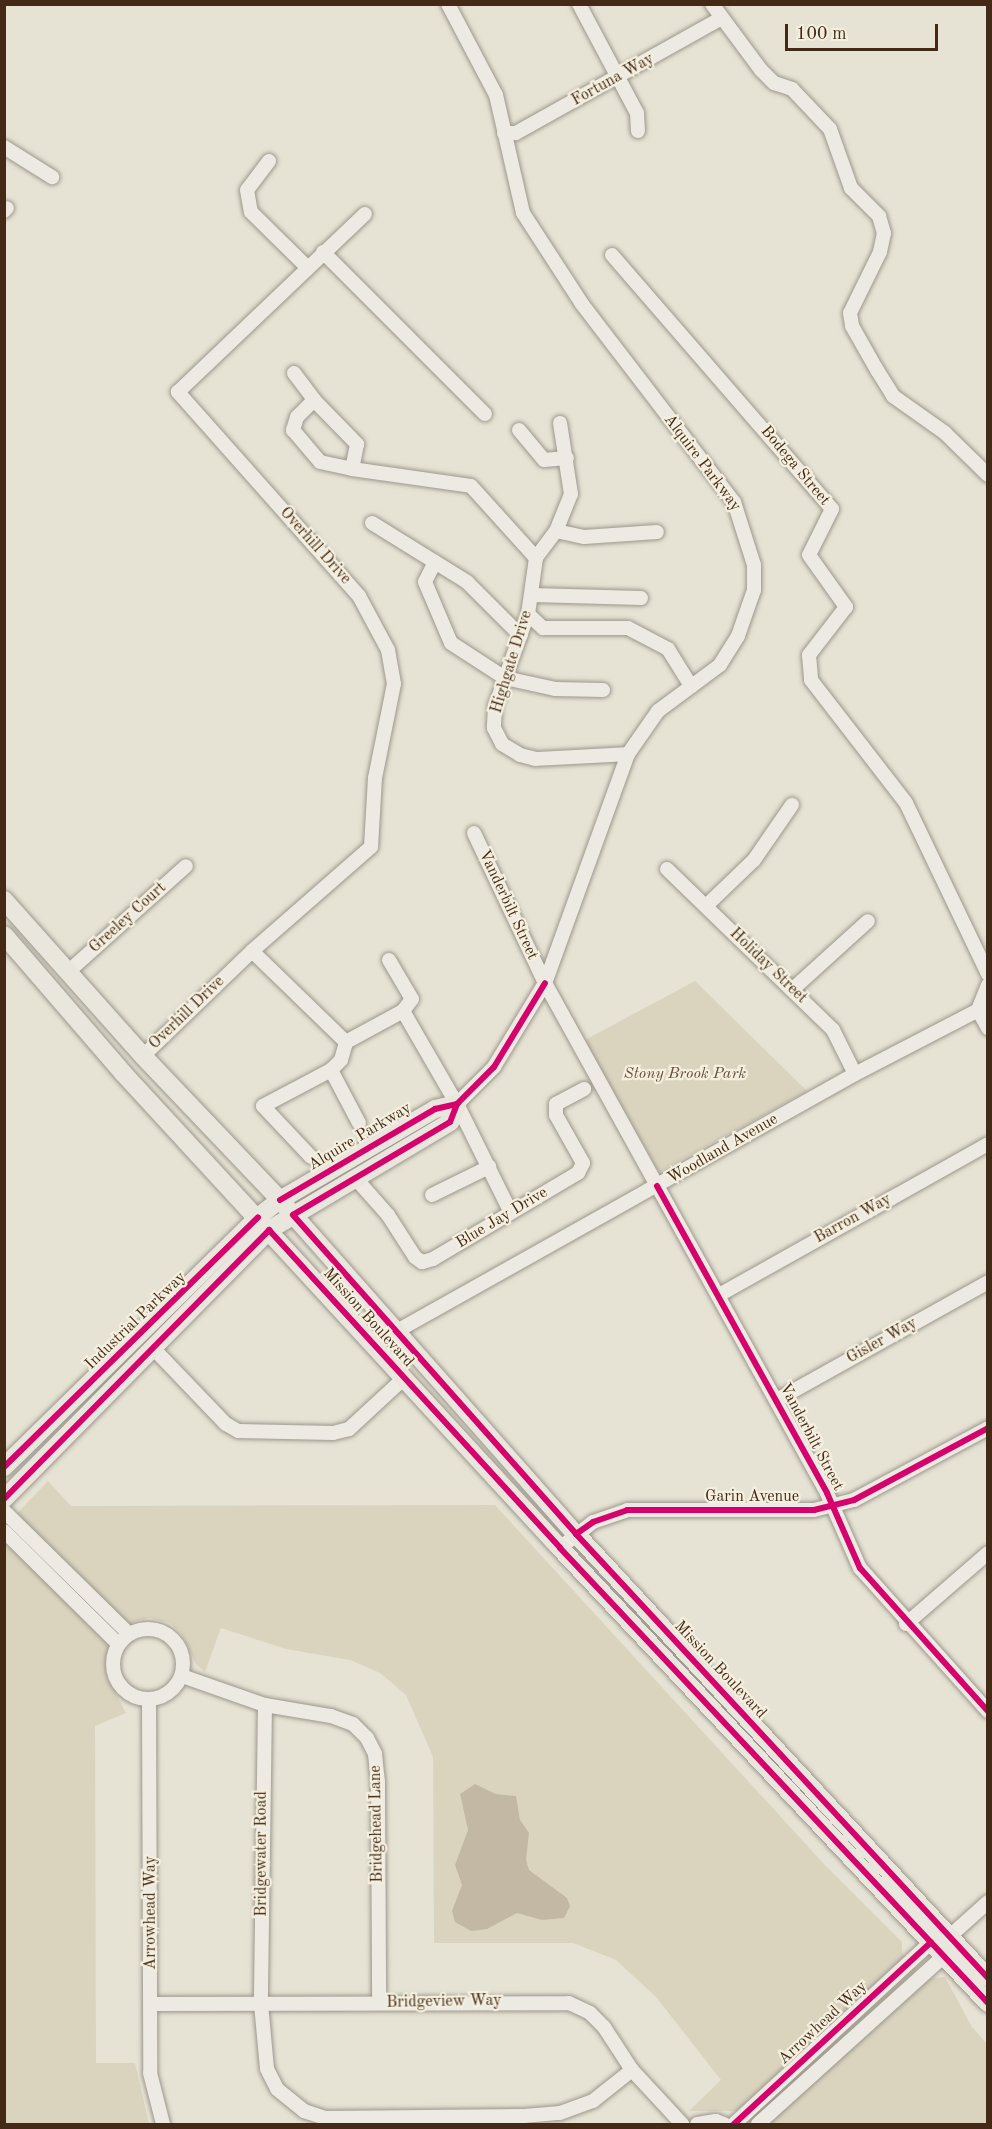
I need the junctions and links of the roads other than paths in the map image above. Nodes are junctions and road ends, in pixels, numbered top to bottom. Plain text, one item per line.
1 (448, 4) edge
2 (579, 4) edge
3 (712, 4) edge
4 (720, 19) junction
5 (619, 76) junction
6 (638, 131) dead end
7 (504, 133) junction
8 (4, 147) edge
9 (269, 160) dead end
10 (52, 177) dead end
11 (365, 214) dead end
12 (323, 252) junction
13 (612, 255) dead end
14 (307, 267) junction
15 (294, 373) dead end
16 (314, 400) junction
17 (486, 414) dead end
18 (560, 423) dead end
19 (519, 430) dead end
20 (567, 458) junction
21 (352, 470) junction
22 (987, 475) edge
23 (372, 523) dead end
24 (556, 531) junction
25 (657, 532) dead end
26 (536, 558) junction
27 (435, 562) junction
28 (532, 595) junction
29 (641, 598) dead end
30 (528, 614) junction
31 (521, 636) junction
32 (505, 678) junction
33 (691, 686) junction
34 (603, 690) dead end
35 (628, 754) junction
36 (792, 806) dead end
37 (474, 833) dead end
38 (186, 866) dead end
39 (667, 868) dead end
40 (4, 900) edge
41 (706, 906) junction
42 (868, 921) dead end
43 (4, 935) edge
44 (252, 951) junction
45 (389, 960) dead end
46 (69, 971) junction
47 (987, 974) edge
48 (545, 983) junction
49 (987, 985) edge
50 (793, 989) junction
51 (983, 1007) edge
52 (403, 1011) junction
53 (987, 1028) edge
54 (346, 1042) junction
55 (143, 1056) junction
56 (331, 1070) junction
57 (855, 1074) junction
58 (584, 1089) dead end
59 (457, 1104) junction
60 (359, 1123) dead end
61 (987, 1144) edge
62 (311, 1157) dead end
63 (489, 1167) junction
64 (357, 1180) junction
65 (657, 1186) junction
66 (432, 1195) dead end
67 (280, 1200) junction
68 (510, 1211) junction
69 (293, 1215) junction
70 (264, 1224) junction
71 (987, 1282) edge
72 (719, 1295) junction
73 (397, 1331) junction
74 (153, 1348) junction
75 (404, 1378) junction
76 (777, 1400) junction
77 (987, 1428) edge
78 (4, 1467) edge
79 (4, 1499) edge
80 (832, 1506) junction
81 (4, 1511) edge
82 (4, 1531) edge
83 (576, 1534) junction
84 (560, 1548) junction
85 (987, 1553) edge
86 (906, 1624) junction
87 (124, 1639) junction
88 (182, 1676) junction
89 (149, 1699) junction
90 (265, 1705) junction
91 (986, 1705) edge
92 (987, 1902) edge
93 (950, 1936) junction
94 (931, 1942) junction
95 (944, 1956) junction
96 (987, 1978) edge
97 (379, 2003) junction
98 (987, 2003) edge
99 (152, 2004) junction
100 (261, 2004) junction
101 (632, 2070) junction
102 (163, 2124) edge
103 (682, 2124) edge
104 (697, 2124) edge
105 (724, 2124) edge
106 (734, 2124) edge
107 (758, 2124) edge

1 - 7 street, Alquire Parkway
2 - 5 street
3 - 4 street
4 - 5 street, Fortuna Way
4 - 22 street
5 - 6 street
5 - 7 street, Fortuna Way
7 - 33 street, Alquire Parkway
8 - 10 street
9 - 14 street
11 - 12 street, Overhill Drive
12 - 14 street, Overhill Drive
12 - 17 street
13 - 47 street, Bodega Street
14 - 44 street, Overhill Drive
15 - 16 street
16 - 21 street
16 - 21 street
18 - 20 street
19 - 20 street
20 - 24 street
21 - 26 street
23 - 27 street
24 - 25 street
24 - 26 street
26 - 28 street, Highgate Drive
27 - 31 street
27 - 32 street
28 - 29 street
28 - 30 street, Highgate Drive
30 - 31 street, Highgate Drive
30 - 33 street
31 - 32 street, Highgate Drive
32 - 34 street
32 - 35 street, Highgate Drive
33 - 35 street, Alquire Parkway
35 - 48 street, Alquire Parkway
36 - 41 street
37 - 48 street, Vanderbilt Street
38 - 46 street, Greeley Court
39 - 41 street, Holiday Street
40 - 46 main road, Mission Boulevard
41 - 50 street, Holiday Street
42 - 50 street
43 - 70 main road, Mission Boulevard
44 - 54 street
44 - 55 street, Overhill Drive
45 - 52 street
46 - 55 main road, Mission Boulevard
48 - 59 street, Alquire Parkway
48 - 65 street, Vanderbilt Street
49 - 51 street
50 - 57 street, Holiday Street
51 - 53 street
51 - 57 street, Woodland Avenue
52 - 54 street
52 - 59 street
54 - 56 street
55 - 67 main road, Mission Boulevard
56 - 60 street
56 - 62 street
57 - 65 street, Woodland Avenue
58 - 68 street, Blue Jay Drive
59 - 63 street
59 - 64 main road, Alquire Parkway
59 - 67 main road, Alquire Parkway
61 - 72 street, Barron Way
63 - 66 street
63 - 68 street
64 - 68 street, Blue Jay Drive
64 - 69 main road, Alquire Parkway
65 - 72 street, Vanderbilt Street
65 - 73 street, Woodland Avenue
67 - 69 main road, Mission Boulevard
67 - 70 main road, Industrial Parkway
69 - 70 main road, Industrial Parkway
69 - 73 main road, Mission Boulevard
70 - 74 main road, Industrial Parkway
70 - 75 main road, Mission Boulevard
70 - 78 main road, Industrial Parkway
71 - 76 street, Gisler Way
72 - 76 street, Vanderbilt Street
73 - 83 main road, Mission Boulevard
74 - 75 street
74 - 79 main road, Industrial Parkway
75 - 84 main road, Mission Boulevard
76 - 80 street, Vanderbilt Street
77 - 80 street, Garin Avenue
80 - 83 street, Garin Avenue
80 - 86 street, Vanderbilt Street
81 - 87 street
82 - 87 street
83 - 84 street, Garin Avenue
83 - 93 main road, Mission Boulevard
84 - 94 main road, Mission Boulevard
85 - 86 street
86 - 91 street, Vanderbilt Street
87 - 88 street
87 - 89 street
88 - 89 street
88 - 90 street, Bridgehead Lane
89 - 99 street, Arrowhead Way
90 - 97 street, Bridgehead Lane
90 - 100 street, Bridgewater Road
92 - 93 street, Arrowhead Way
93 - 94 street, Arrowhead Way
93 - 95 street
93 - 96 main road, Mission Boulevard
94 - 95 main road, Mission Boulevard
94 - 106 street, Arrowhead Way
95 - 98 main road, Mission Boulevard
95 - 107 street, Arrowhead Way
97 - 100 street, Bridgeview Way
97 - 101 street, Bridgeview Way
99 - 100 street, Bridgeview Way
99 - 102 street, Arrowhead Way
100 - 101 street, Bridgewater Road
101 - 103 street, Bridgeview Way
104 - 105 street

